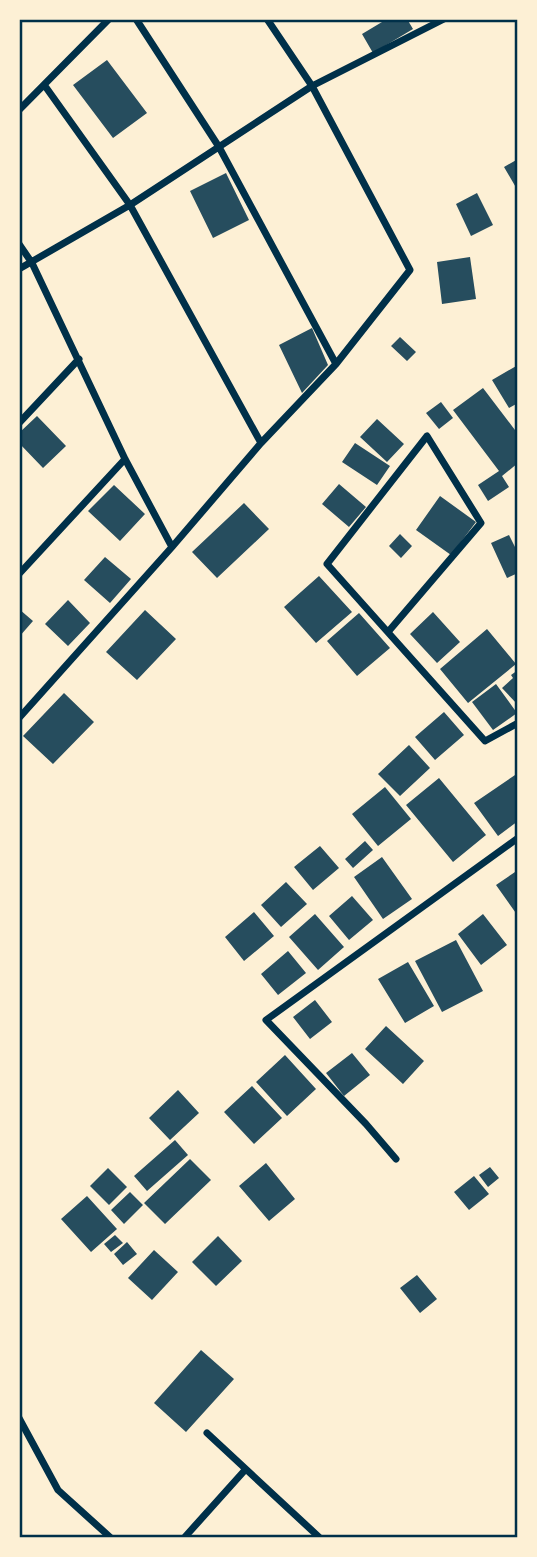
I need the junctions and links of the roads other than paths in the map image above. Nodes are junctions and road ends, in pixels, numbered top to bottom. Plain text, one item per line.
1 (109, 19) edge
2 (135, 19) edge
3 (267, 19) edge
4 (444, 19) edge
5 (44, 86) junction
6 (312, 86) junction
7 (19, 110) edge
8 (219, 147) junction
9 (130, 205) junction
10 (19, 244) edge
11 (32, 263) junction
12 (19, 269) edge
13 (79, 359) junction
14 (336, 364) junction
15 (19, 423) edge
16 (261, 443) junction
17 (125, 459) junction
18 (172, 547) junction
19 (19, 574) edge
20 (388, 632) junction
21 (19, 718) edge
22 (518, 723) edge
23 (518, 838) edge
24 (396, 1159) dead end
25 (19, 1418) edge
26 (207, 1433) dead end
27 (245, 1470) junction
28 (111, 1538) edge
29 (184, 1538) edge
30 (320, 1538) edge

1 - 5 street
2 - 8 street
3 - 6 street
4 - 6 street
5 - 7 street
5 - 9 street
6 - 8 street
6 - 14 street
8 - 9 street
8 - 14 street
9 - 11 street
9 - 16 street
10 - 11 street
11 - 12 street
11 - 13 street
13 - 15 street
13 - 17 street
14 - 16 street
16 - 18 street
17 - 18 street
17 - 19 street
18 - 21 street
20 - 20 street
20 - 22 street
23 - 24 street
25 - 28 street
26 - 27 street
27 - 29 street
27 - 30 street

